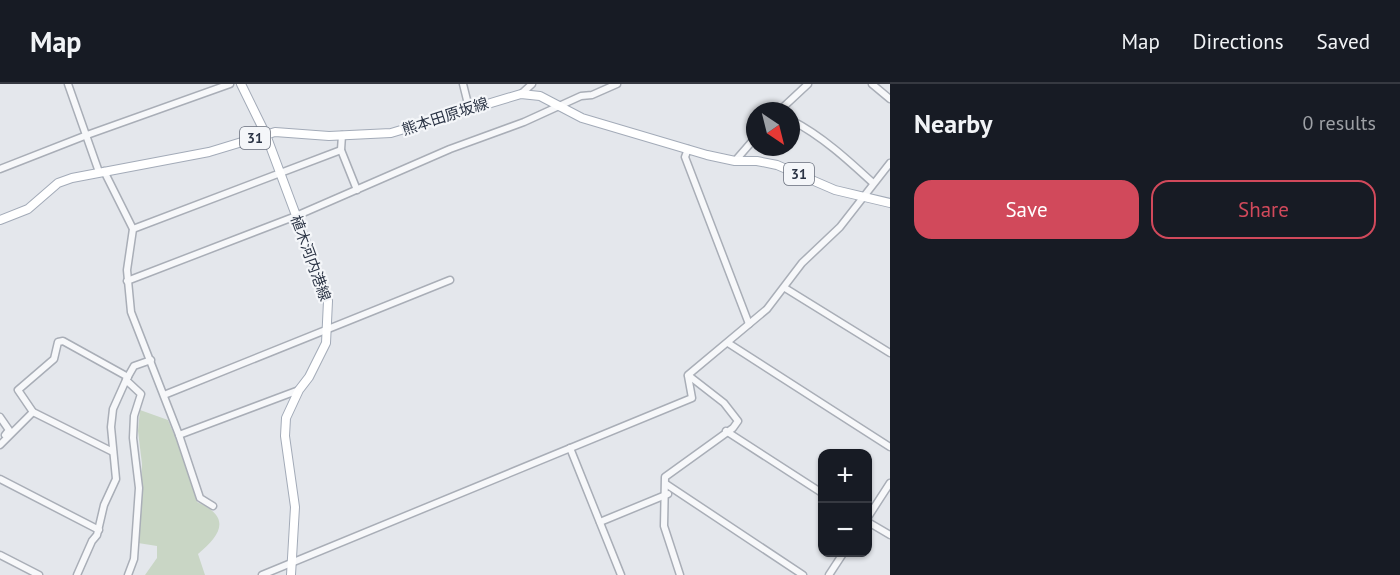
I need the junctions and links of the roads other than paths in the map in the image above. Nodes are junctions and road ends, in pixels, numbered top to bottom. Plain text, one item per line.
1 (68, 84) edge
2 (230, 84) edge
3 (241, 84) edge
4 (463, 84) edge
5 (532, 84) edge
6 (617, 84) edge
7 (808, 84) edge
8 (872, 84) edge
9 (521, 94) junction
10 (890, 99) edge
11 (789, 102) edge
12 (557, 106) junction
13 (469, 108) junction
14 (800, 124) edge
15 (87, 135) junction
16 (266, 135) junction
17 (342, 135) junction
18 (746, 148) edge
19 (688, 149) junction
20 (341, 150) junction
21 (735, 161) junction
22 (890, 163) edge
23 (0, 169) edge
24 (102, 172) junction
25 (278, 173) junction
26 (873, 183) junction
27 (357, 190) junction
28 (862, 197) junction
29 (890, 203) edge
30 (296, 216) junction
31 (0, 220) edge
32 (133, 229) junction
33 (450, 280) dead end
34 (127, 281) junction
35 (785, 288) junction
36 (749, 324) junction
37 (328, 328) junction
38 (728, 343) junction
39 (890, 353) edge
40 (150, 360) junction
41 (688, 375) junction
42 (127, 379) junction
43 (299, 390) junction
44 (164, 395) junction
45 (33, 412) junction
46 (0, 417) edge
47 (726, 430) junction
48 (179, 435) junction
49 (0, 440) edge
50 (0, 445) edge
51 (890, 447) edge
52 (570, 448) junction
53 (113, 452) junction
54 (0, 479) edge
55 (890, 483) edge
56 (666, 484) junction
57 (673, 490) junction
58 (818, 490) edge
59 (666, 496) junction
60 (213, 506) dead end
61 (872, 512) edge
62 (600, 522) junction
63 (872, 523) edge
64 (99, 530) junction
65 (890, 535) edge
66 (0, 555) edge
67 (841, 557) edge
68 (292, 564) junction
69 (79, 572) edge
70 (39, 575) edge
71 (72, 575) edge
72 (128, 575) edge
73 (262, 575) edge
74 (291, 575) edge
75 (621, 575) edge
76 (680, 575) edge
77 (803, 575) edge
78 (829, 575) edge

1 - 15 street
2 - 15 street
3 - 16 main road, 植木河内港線
4 - 13 street
5 - 9 street
6 - 12 street
7 - 11 street
8 - 10 street
9 - 12 main road, 熊本田原坂線 / 31
9 - 13 main road, 熊本田原坂線 / 31
12 - 19 main road, 熊本田原坂線 / 31
12 - 27 street
13 - 17 main road, 熊本田原坂線 / 31
14 - 26 street
15 - 23 street
15 - 24 street
16 - 17 main road, 熊本田原坂線 / 31
16 - 24 main road, 熊本田原坂線 / 31
16 - 25 main road, 植木河内港線
17 - 20 street
18 - 21 street
19 - 21 main road, 熊本田原坂線 / 31
19 - 36 street
20 - 25 street
20 - 27 street
21 - 28 main road, 熊本田原坂線 / 31
22 - 26 street
24 - 31 main road, 熊本田原坂線 / 31
24 - 32 street
25 - 30 main road, 植木河内港線
25 - 32 street
26 - 28 street
27 - 30 street
28 - 29 main road, 熊本田原坂線 / 31
28 - 35 street
30 - 34 street
30 - 37 main road, 植木河内港線
32 - 34 street
33 - 37 street
34 - 40 street
35 - 36 street
35 - 39 street
36 - 38 street
37 - 43 main road, 植木河内港線
37 - 44 street
38 - 41 street
38 - 51 street
40 - 42 street
40 - 44 street
41 - 47 street
41 - 52 street
42 - 45 street
42 - 53 street
42 - 72 street
43 - 48 street
43 - 68 main road, 植木河内港線
44 - 48 street
45 - 50 street
45 - 53 street
46 - 49 street
47 - 56 street
47 - 58 street
48 - 60 street
52 - 62 street
52 - 68 street
53 - 64 street
54 - 64 street
55 - 61 street
56 - 57 street
56 - 59 street
57 - 59 street
57 - 77 street
59 - 62 street
59 - 76 street
62 - 75 street
63 - 65 street
64 - 69 street
66 - 70 street
67 - 78 street
68 - 73 street
68 - 74 main road, 植木河内港線
69 - 71 street

